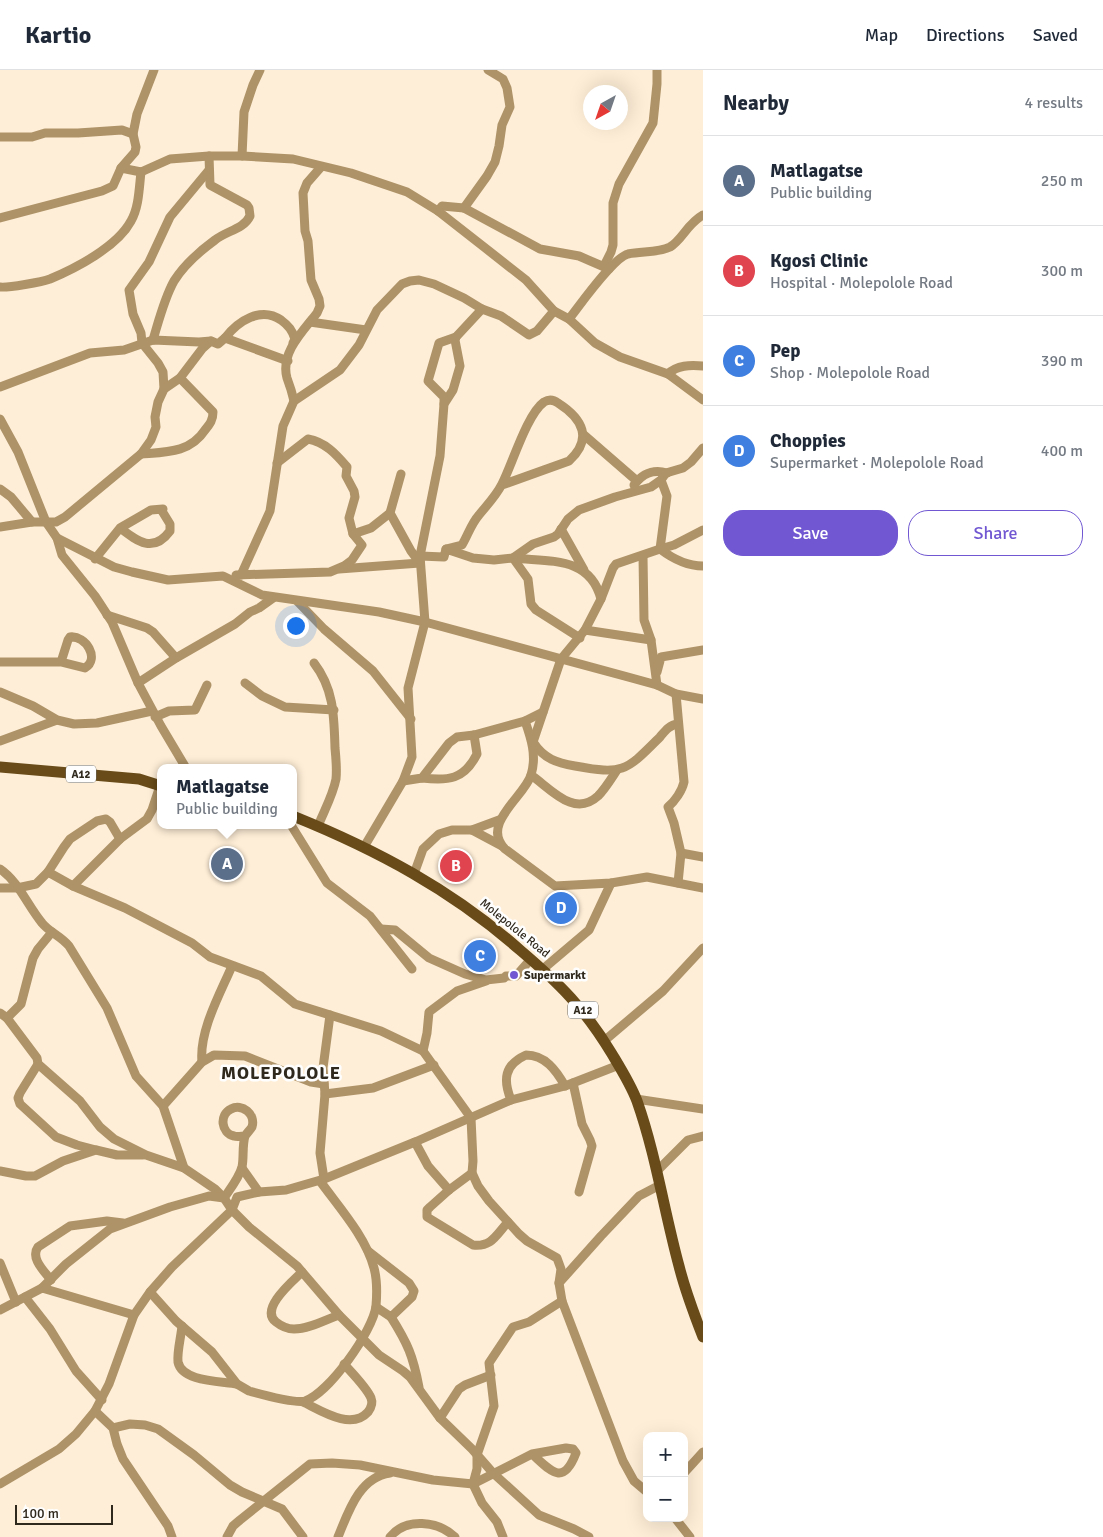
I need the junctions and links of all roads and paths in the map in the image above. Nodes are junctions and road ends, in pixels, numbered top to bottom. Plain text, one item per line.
1 (154, 70) edge
2 (260, 70) edge
3 (488, 70) edge
4 (657, 70) edge
5 (133, 134) junction
6 (0, 137) edge
7 (209, 156) junction
8 (242, 156) junction
9 (320, 166) junction
10 (121, 168) junction
11 (209, 170) junction
12 (141, 172) junction
13 (464, 208) junction
14 (438, 211) junction
15 (703, 215) edge
16 (0, 218) edge
17 (606, 268) junction
18 (0, 287) edge
19 (482, 309) junction
20 (554, 310) junction
21 (569, 319) junction
22 (310, 322) junction
23 (366, 330) junction
24 (456, 337) junction
25 (225, 338) junction
26 (153, 340) junction
27 (210, 341) junction
28 (142, 343) junction
29 (289, 350) junction
30 (288, 361) junction
31 (703, 366) edge
32 (668, 374) junction
33 (180, 378) junction
34 (0, 387) edge
35 (164, 389) junction
36 (294, 400) junction
37 (703, 400) edge
38 (444, 404) junction
39 (0, 419) edge
40 (584, 435) junction
41 (703, 448) edge
42 (141, 454) junction
43 (277, 463) junction
44 (401, 474) dead end
45 (663, 477) junction
46 (637, 481) junction
47 (502, 485) junction
48 (0, 489) edge
49 (615, 497) junction
50 (390, 513) junction
51 (32, 522) junction
52 (46, 522) junction
53 (0, 527) edge
54 (120, 528) junction
55 (561, 529) junction
56 (703, 530) edge
57 (353, 534) junction
58 (57, 538) junction
59 (446, 549) junction
60 (660, 549) junction
61 (643, 556) junction
62 (513, 558) junction
63 (95, 559) junction
64 (420, 559) junction
65 (703, 566) edge
66 (339, 569) junction
67 (584, 571) junction
68 (241, 575) junction
69 (223, 576) junction
70 (273, 598) junction
71 (601, 600) junction
72 (297, 601) junction
73 (107, 616) junction
74 (425, 622) junction
75 (583, 634) junction
76 (651, 640) junction
77 (703, 650) edge
78 (176, 658) junction
79 (561, 659) junction
80 (0, 662) edge
81 (61, 662) dead end
82 (314, 662) dead end
83 (656, 674) junction
84 (245, 683) dead end
85 (138, 684) junction
86 (207, 685) dead end
87 (657, 685) junction
88 (0, 692) edge
89 (676, 694) junction
90 (703, 699) edge
91 (334, 710) junction
92 (543, 712) junction
93 (154, 714) junction
94 (411, 719) junction
95 (57, 720) junction
96 (525, 721) junction
97 (678, 724) junction
98 (474, 735) junction
99 (0, 741) edge
100 (533, 742) junction
101 (184, 764) edge
102 (0, 767) edge
103 (617, 770) junction
104 (531, 775) junction
105 (422, 778) junction
106 (403, 780) junction
107 (157, 785) edge
108 (157, 795) edge
109 (297, 818) edge
110 (499, 820) junction
111 (318, 826) junction
112 (294, 829) edge
113 (472, 830) junction
114 (120, 839) junction
115 (502, 846) junction
116 (364, 847) junction
117 (681, 853) junction
118 (703, 857) edge
119 (0, 869) edge
120 (48, 872) junction
121 (414, 874) junction
122 (611, 882) junction
123 (678, 882) junction
124 (73, 886) junction
125 (703, 886) edge
126 (0, 888) edge
127 (17, 888) junction
128 (381, 930) junction
129 (52, 932) junction
130 (703, 948) edge
131 (531, 959) junction
132 (232, 966) junction
133 (412, 968) dead end
134 (543, 969) junction
135 (486, 980) junction
136 (4, 1015) edge
137 (330, 1015) junction
138 (604, 1041) junction
139 (424, 1051) junction
140 (202, 1062) junction
141 (38, 1064) junction
142 (434, 1065) junction
143 (619, 1065) junction
144 (324, 1084) junction
145 (569, 1085) junction
146 (325, 1094) junction
147 (636, 1098) junction
148 (511, 1100) junction
149 (163, 1106) junction
150 (703, 1109) edge
151 (471, 1118) junction
152 (245, 1136) dead end
153 (703, 1136) edge
154 (415, 1142) junction
155 (96, 1150) junction
156 (146, 1155) junction
157 (184, 1168) junction
158 (242, 1168) junction
159 (658, 1170) junction
160 (0, 1171) edge
161 (472, 1173) junction
162 (322, 1180) junction
163 (660, 1185) junction
164 (449, 1190) junction
165 (258, 1192) junction
166 (579, 1192) dead end
167 (224, 1198) junction
168 (232, 1210) junction
169 (508, 1222) junction
170 (124, 1223) junction
171 (368, 1251) junction
172 (0, 1263) edge
173 (302, 1272) junction
174 (51, 1280) junction
175 (559, 1283) junction
176 (42, 1288) junction
177 (150, 1292) junction
178 (25, 1298) junction
179 (562, 1300) junction
180 (16, 1302) junction
181 (376, 1307) junction
182 (0, 1310) edge
183 (134, 1315) junction
184 (339, 1315) junction
185 (391, 1317) junction
186 (182, 1326) junction
187 (703, 1337) edge
188 (363, 1339) junction
189 (344, 1364) junction
190 (491, 1375) junction
191 (237, 1384) junction
192 (420, 1390) junction
193 (102, 1400) junction
194 (303, 1402) junction
195 (95, 1411) junction
196 (440, 1418) junction
197 (114, 1428) junction
198 (703, 1452) edge
199 (532, 1454) junction
200 (477, 1455) junction
201 (688, 1469) edge
202 (395, 1473) junction
203 (493, 1473) junction
204 (0, 1484) edge
205 (473, 1484) junction
206 (642, 1486) edge
207 (264, 1500) junction
208 (678, 1522) edge
209 (172, 1537) edge
210 (226, 1537) edge
211 (303, 1537) edge
212 (338, 1537) edge
213 (390, 1537) edge
214 (456, 1537) edge
215 (504, 1537) edge
216 (589, 1537) edge
217 (690, 1537) edge

1 - 5 street
2 - 8 street
3 - 13 street
4 - 17 street
5 - 6 street
5 - 10 street
7 - 8 street
7 - 11 street
7 - 12 street
8 - 9 street
9 - 14 street
9 - 22 street
10 - 12 street
10 - 16 street
11 - 26 street
11 - 28 street
12 - 18 street
13 - 14 street
13 - 17 street
14 - 20 street
15 - 17 street
17 - 21 street
19 - 20 street
19 - 23 street
19 - 24 street
20 - 21 street
21 - 32 street
22 - 23 street
22 - 29 street
23 - 36 street
24 - 38 street
24 - 38 street
25 - 27 street
25 - 29 street
25 - 30 street
26 - 27 street
26 - 28 street
27 - 33 street
28 - 34 street
28 - 35 street
29 - 30 street
30 - 36 street
31 - 32 street
32 - 37 street
33 - 35 street
33 - 42 street
35 - 42 street
36 - 43 street
38 - 64 street
39 - 52 street
40 - 46 street
40 - 47 street
40 - 47 street
41 - 45 street
42 - 52 street
43 - 57 street
43 - 68 street
44 - 50 street
45 - 46 street
45 - 49 street
45 - 60 street
46 - 49 street
47 - 59 street
48 - 51 street
49 - 55 street
50 - 57 street
50 - 64 street
51 - 52 street
51 - 53 street
52 - 58 street
54 - 54 street
54 - 63 street
55 - 62 street
55 - 67 street
56 - 60 street
57 - 66 street
58 - 63 street
58 - 73 street
59 - 62 street
59 - 64 street
60 - 61 street
60 - 65 street
61 - 71 street
61 - 76 street
62 - 67 street
62 - 75 street
63 - 69 street
64 - 66 street
64 - 74 street
66 - 68 street
67 - 71 street
68 - 69 street
69 - 70 street
70 - 72 street
70 - 78 street
71 - 75 street
72 - 74 street
72 - 94 street
73 - 78 street
73 - 85 street
74 - 79 street
74 - 94 street
75 - 76 street
75 - 79 street
76 - 83 street
77 - 83 street
78 - 85 street
79 - 87 street
79 - 92 street
80 - 81 street
82 - 91 street
83 - 87 street
84 - 91 street
85 - 93 street
86 - 93 street
87 - 89 street
88 - 95 street
89 - 90 street
89 - 97 street
91 - 111 street
92 - 96 street
92 - 100 street
93 - 95 street
93 - 101 street
94 - 106 street
95 - 99 street
96 - 98 street
96 - 100 street
97 - 103 street
97 - 117 street
98 - 105 street
98 - 105 street
100 - 103 street
100 - 104 street
102 - 107 main road, A12
103 - 104 street
104 - 110 street
105 - 106 street
106 - 116 street
108 - 114 street
109 - 111 main road, Molepolole Road / A12
110 - 113 street
110 - 115 street
111 - 116 main road, Molepolole Road / A12
112 - 128 street
113 - 115 street
113 - 121 street
114 - 120 street
114 - 124 street
115 - 122 street
116 - 121 main road, Molepolole Road / A12
117 - 118 street
117 - 123 street
119 - 127 street
120 - 124 street
120 - 127 street
121 - 131 main road, Molepolole Road / A12
122 - 123 street
122 - 134 street
123 - 125 street
124 - 132 street
126 - 127 street
127 - 129 street
128 - 133 street
128 - 135 street
129 - 136 street
129 - 149 street
130 - 138 street
131 - 134 main road, Molepolole Road / A12
131 - 135 street
132 - 137 street
132 - 140 street
134 - 138 main road, Molepolole Road / A12
135 - 139 street
136 - 141 street
137 - 139 street
137 - 144 street
138 - 143 main road, Molepolole Road / A12
139 - 142 street
140 - 144 street
140 - 149 street
141 - 155 street
141 - 156 street
142 - 146 street
142 - 151 street
143 - 145 street
143 - 147 main road, Molepolole Road / A12
144 - 146 street
145 - 148 street
145 - 148 street
145 - 166 street
146 - 162 street
147 - 150 street
147 - 159 main road, Molepolole Road / A12
148 - 151 street
149 - 157 street
151 - 154 street
151 - 161 street
152 - 158 street
153 - 159 street
154 - 162 street
154 - 164 street
155 - 156 street
155 - 160 street
156 - 157 street
157 - 167 street
158 - 165 street
158 - 167 street
159 - 163 main road, Molepolole Road / A12
161 - 164 street
161 - 169 street
162 - 165 street
162 - 171 street
163 - 175 street
163 - 187 main road, Molepolole Road / A12
164 - 169 street
165 - 168 street
167 - 168 street
167 - 170 street
168 - 173 street
168 - 177 street
169 - 175 street
170 - 174 street
170 - 174 street
171 - 181 street
171 - 185 street
172 - 180 street
173 - 184 street
173 - 184 street
174 - 176 street
175 - 179 street
176 - 178 street
176 - 183 street
177 - 183 street
177 - 186 street
178 - 180 street
178 - 193 street
179 - 190 street
179 - 206 street
180 - 182 street
181 - 185 street
181 - 188 street
183 - 193 street
184 - 188 street
185 - 192 street
186 - 191 street
186 - 191 street
188 - 189 street
188 - 192 street
189 - 194 street
189 - 194 street
190 - 196 street
190 - 200 street
191 - 194 street
192 - 196 street
193 - 195 street
195 - 197 street
195 - 204 street
196 - 200 street
197 - 207 street
197 - 209 street
198 - 201 street
199 - 199 street
199 - 203 street
200 - 203 street
200 - 205 street
202 - 205 street
202 - 207 street
202 - 212 street
203 - 205 street
203 - 216 street
205 - 215 street
207 - 210 street
207 - 211 street
208 - 217 street
213 - 214 street

